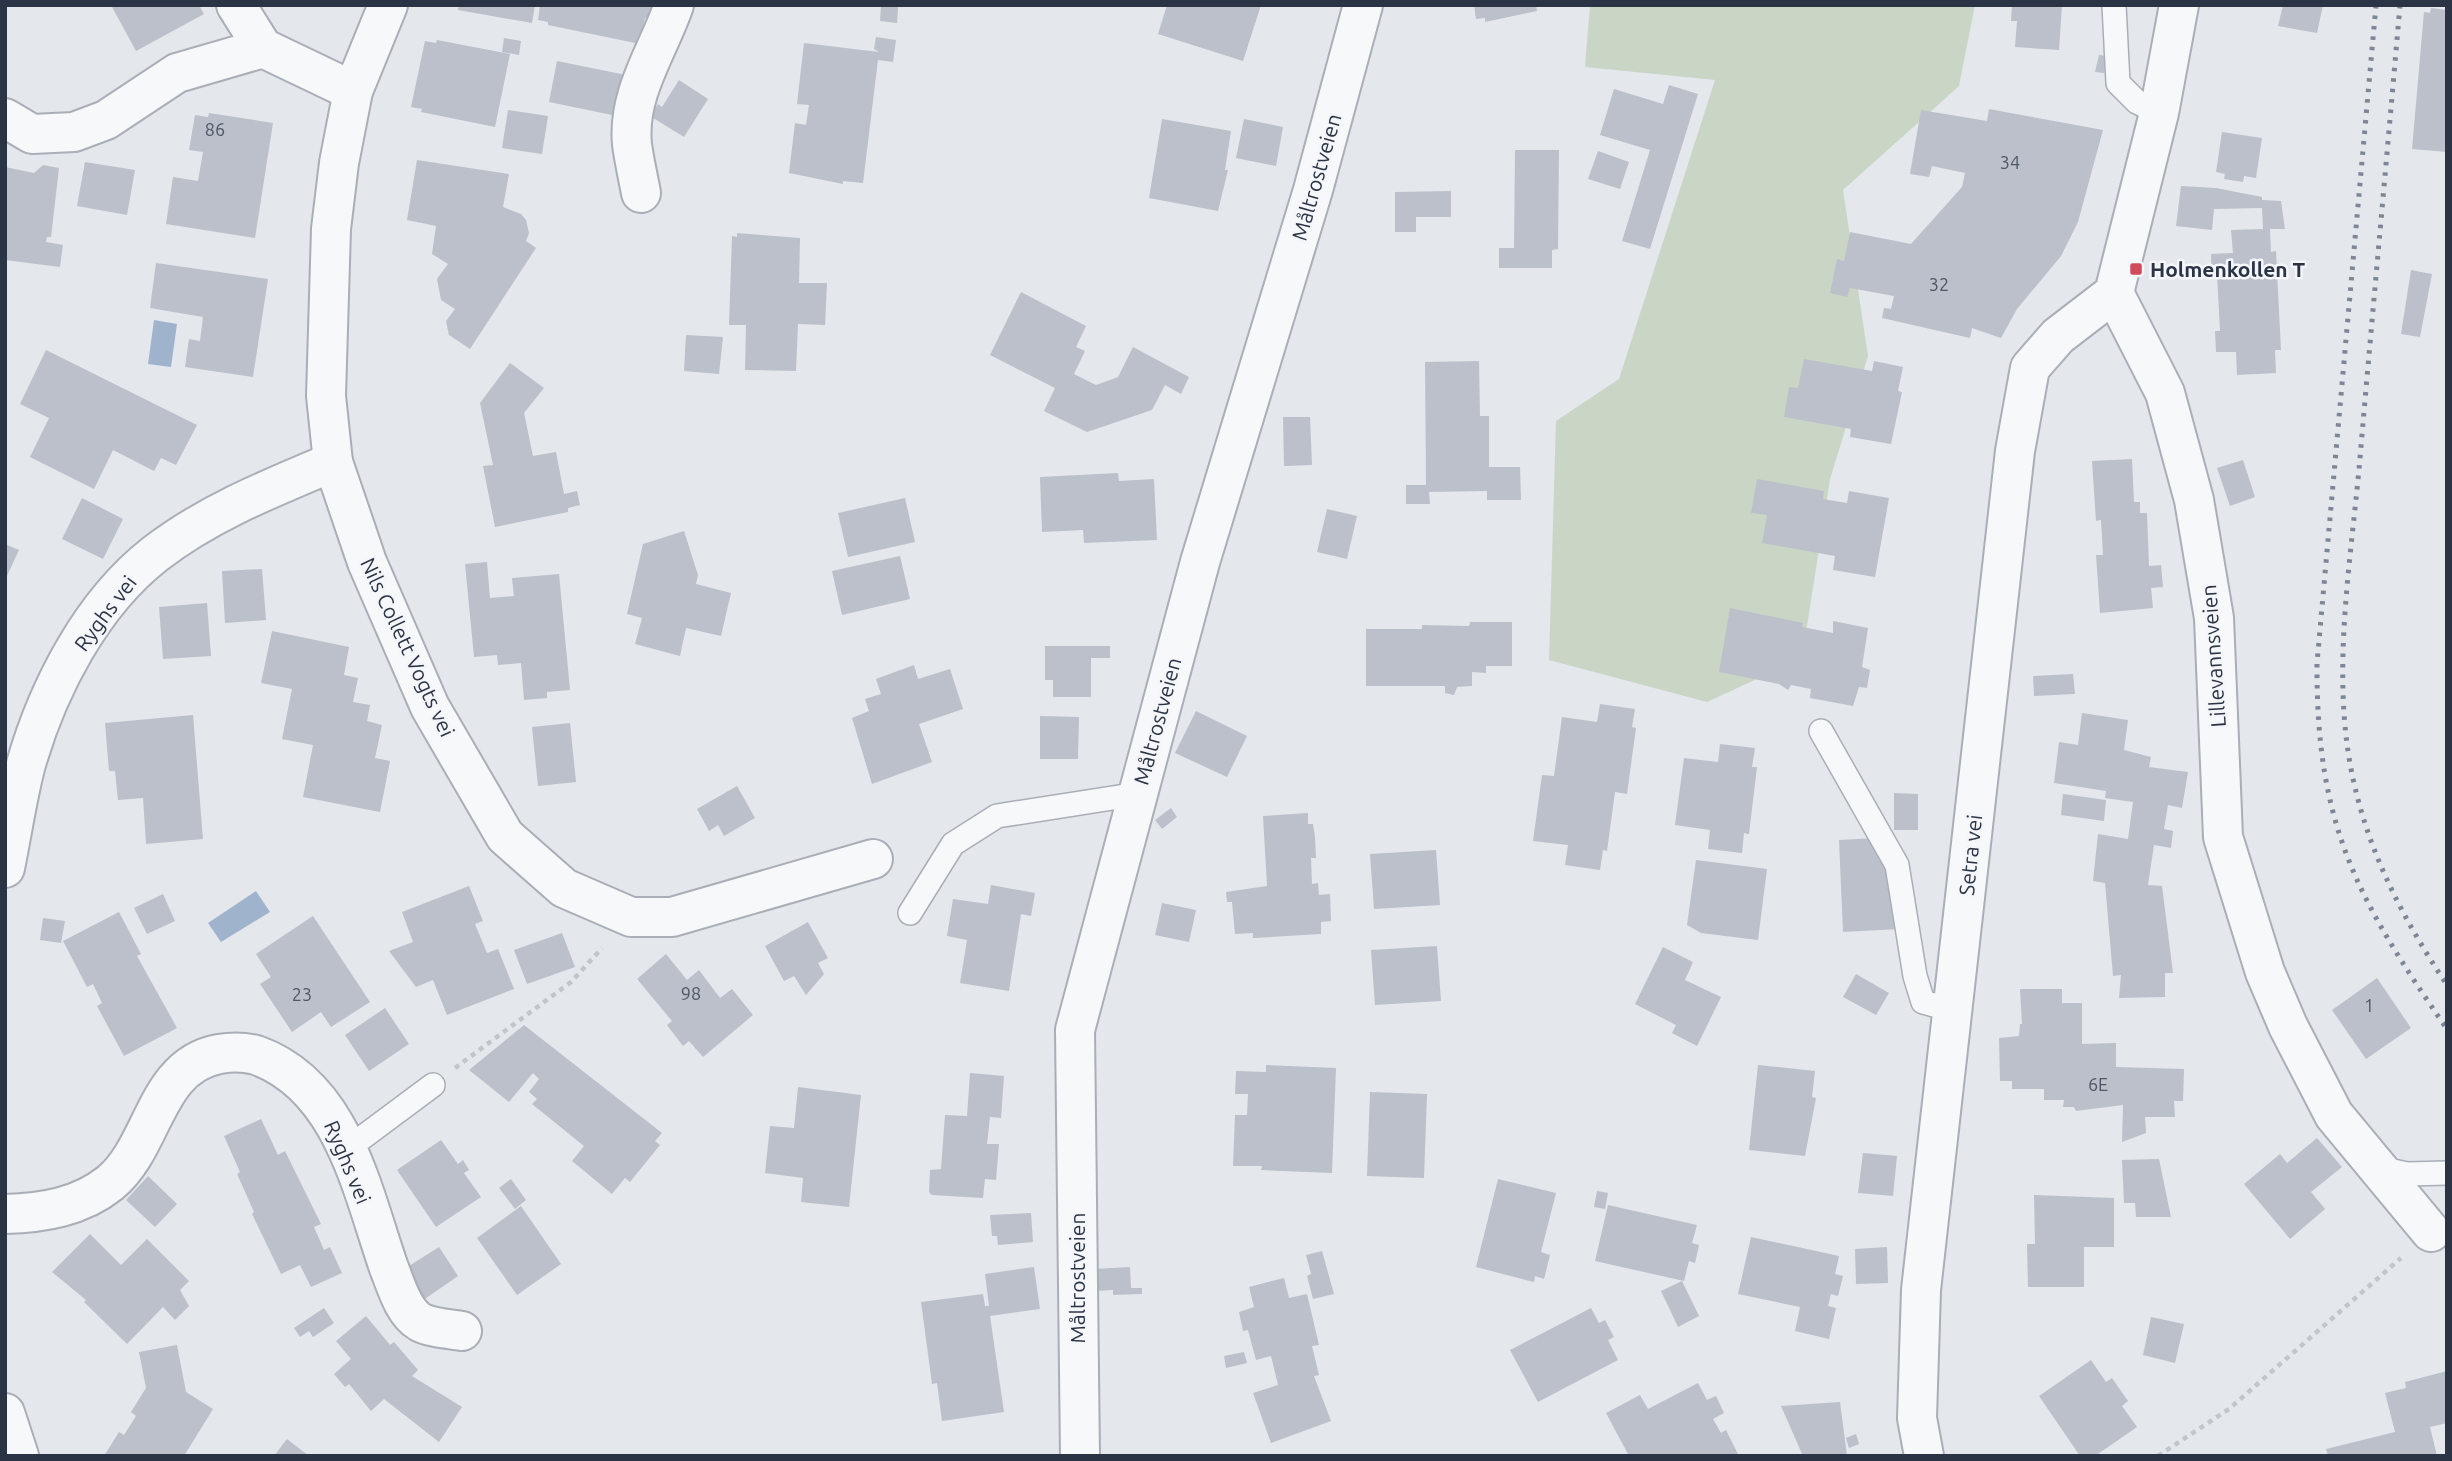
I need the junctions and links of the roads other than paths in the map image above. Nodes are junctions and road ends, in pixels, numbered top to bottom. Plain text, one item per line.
1 (236, 5) edge
2 (388, 5) edge
3 (674, 5) edge
4 (1363, 5) edge
5 (2114, 5) edge
6 (2179, 5) edge
7 (263, 48) junction
8 (353, 91) junction
9 (2159, 113) junction
10 (5, 118) edge
11 (641, 192) dead end
12 (2113, 293) junction
13 (333, 462) junction
14 (1821, 731) dead end
15 (1138, 794) junction
16 (873, 859) dead end
17 (5, 869) edge
18 (910, 913) dead end
19 (1952, 1010) junction
20 (433, 1085) road end
21 (347, 1149) junction
22 (2379, 1168) junction
23 (2447, 1173) edge
24 (5, 1214) edge
25 (2439, 1235) edge
26 (462, 1331) dead end
27 (5, 1413) edge
28 (19, 1456) edge
29 (1080, 1456) edge
30 (1924, 1456) edge

1 - 7 street
2 - 8 street, Nils Collett Vogts vei
3 - 11 street
4 - 15 street, Måltrostveien
5 - 9 lane
6 - 9 street
7 - 8 street
7 - 10 street
8 - 13 street, Nils Collett Vogts vei
9 - 12 street
12 - 19 street, Setra vei
12 - 22 street, Lillevannsveien
13 - 16 street, Nils Collett Vogts vei
13 - 17 street, Ryghs vei
14 - 19 lane
15 - 18 lane
15 - 29 street, Måltrostveien
19 - 30 street, Setra vei
20 - 21 lane
21 - 24 street, Ryghs vei
21 - 26 street, Ryghs vei
22 - 23 lane
22 - 25 street, Lillevannsveien
27 - 28 street

